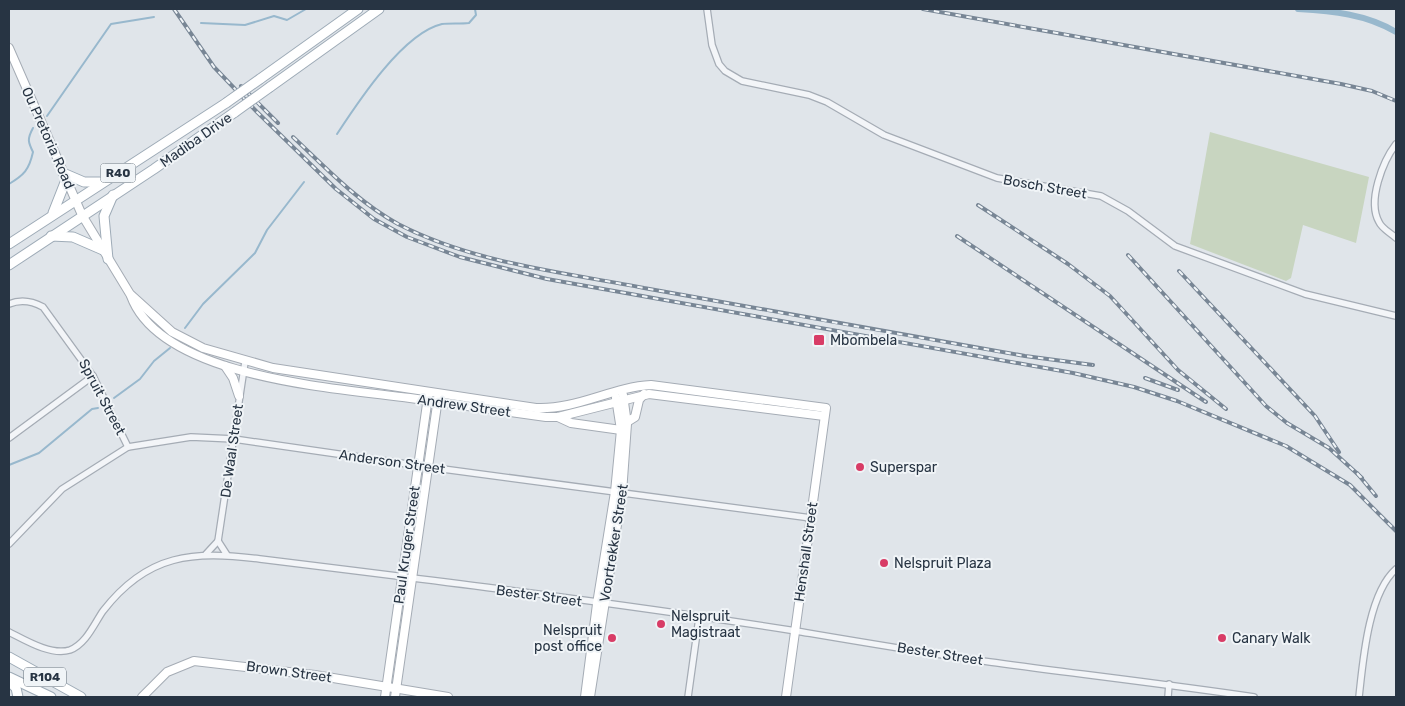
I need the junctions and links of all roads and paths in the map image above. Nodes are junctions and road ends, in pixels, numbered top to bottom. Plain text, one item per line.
1 (358, 9) edge
2 (379, 9) edge
3 (707, 9) edge
4 (10, 52) edge
5 (1396, 144) edge
6 (64, 176) junction
7 (105, 182) junction
8 (113, 194) junction
9 (75, 200) junction
10 (52, 215) junction
11 (82, 215) junction
12 (50, 236) junction
13 (1396, 238) edge
14 (9, 244) edge
15 (103, 250) junction
16 (108, 259) junction
17 (9, 265) edge
18 (130, 294) junction
19 (9, 304) edge
20 (1396, 316) edge
21 (245, 362) junction
22 (225, 366) junction
23 (244, 371) junction
24 (93, 376) junction
25 (618, 390) junction
26 (438, 394) junction
27 (644, 394) junction
28 (239, 396) junction
29 (429, 396) junction
30 (620, 400) junction
31 (437, 402) junction
32 (826, 408) joint
33 (824, 416) junction
34 (558, 417) junction
35 (627, 422) junction
36 (621, 430) junction
37 (9, 438) edge
38 (234, 439) junction
39 (128, 447) junction
40 (418, 466) junction
41 (428, 468) junction
42 (619, 493) junction
43 (811, 518) junction
44 (218, 541) junction
45 (9, 544) edge
46 (206, 554) junction
47 (227, 555) junction
48 (1396, 569) edge
49 (403, 576) junction
50 (412, 578) junction
51 (600, 604) junction
52 (699, 618) junction
53 (795, 631) junction
54 (9, 632) edge
55 (9, 657) edge
56 (9, 677) edge
57 (9, 681) edge
58 (1169, 684) junction
59 (386, 688) junction
60 (396, 693) edge
61 (18, 697) edge
62 (51, 697) edge
63 (81, 697) edge
64 (142, 697) edge
65 (385, 697) edge
66 (448, 697) edge
67 (585, 697) edge
68 (590, 697) edge
69 (688, 697) edge
70 (786, 697) edge
71 (1168, 697) edge
72 (1254, 697) edge
73 (1359, 697) edge

1 - 7 main road, Madiba Drive / R40, bridge
2 - 8 main road, Madiba Drive / R40, bridge
3 - 20 street, Bosch Street
4 - 6 street, Ou Pretoria Road
5 - 13 street
6 - 7 main road
6 - 9 street, Ou Pretoria Road
6 - 10 main road
7 - 9 main road, Madiba Drive / R40
8 - 11 main road, Madiba Drive / R40
8 - 16 main road
9 - 10 main road, Madiba Drive / R40
9 - 11 street, Andrew Street
10 - 14 main road, Madiba Drive / R40
11 - 12 main road, Madiba Drive / R40
11 - 15 street, Andrew Street
12 - 15 main road
12 - 17 main road, Madiba Drive / R40
15 - 16 street, Andrew Street
16 - 18 street, Andrew Street
18 - 21 street, Andrew Street
18 - 22 street, Andrew Street
19 - 24 street, Spruit Street
21 - 23 street, De Waal Street
21 - 29 street, Andrew Street
22 - 23 street, Andrew Street
22 - 28 street
23 - 28 street, De Waal Street
23 - 29 street, Andrew Street
24 - 37 street
24 - 39 street, Spruit Street
25 - 26 street, Andrew Street
25 - 30 street, Voortrekker Street
25 - 32 street, Andrew Street
26 - 29 street, Andrew Street
26 - 31 street, Paul Kruger Street
27 - 30 street, Andrew Street
27 - 33 street, Andrew Street
27 - 35 street
28 - 38 street, De Waal Street
29 - 31 street, Andrew Street
29 - 40 street, Paul Kruger Street
30 - 34 street, Andrew Street
30 - 35 street, Voortrekker Street
30 - 36 street, Voortrekker Street
31 - 34 street, Andrew Street
31 - 41 street, Paul Kruger Street
32 - 33 street, Henshall Street
33 - 43 street, Henshall Street
34 - 36 street
35 - 42 street, Voortrekker Street
36 - 42 street, Voortrekker Street
38 - 39 street, Anderson Street
38 - 40 street, Anderson Street
38 - 44 street, De Waal Street
39 - 45 street, Anderson Street
40 - 41 street, Anderson Street
40 - 49 street, Paul Kruger Street
41 - 42 street, Anderson Street
41 - 50 street, Paul Kruger Street
42 - 43 street, Anderson Street
42 - 51 street, Voortrekker Street
43 - 53 street, Henshall Street
44 - 46 street
44 - 47 street
46 - 47 street, Bester Street
46 - 54 street, Bester Street
47 - 49 street, Bester Street
48 - 73 street
49 - 50 street, Bester Street
49 - 59 street, Paul Kruger Street
50 - 51 street, Bester Street
50 - 60 street, Paul Kruger Street
51 - 52 street, Bester Street
51 - 67 street, Voortrekker Street
51 - 68 street, Voortrekker Street
52 - 53 street, Bester Street
52 - 69 street
53 - 58 street, Bester Street
53 - 70 street, Henshall Street
55 - 63 main road, R104
56 - 62 main road, R104
57 - 61 main road
58 - 71 street
58 - 72 street, Bester Street
59 - 60 street, Brown Street
59 - 64 street, Brown Street
59 - 65 street, Paul Kruger Street
60 - 66 street, Brown Street

